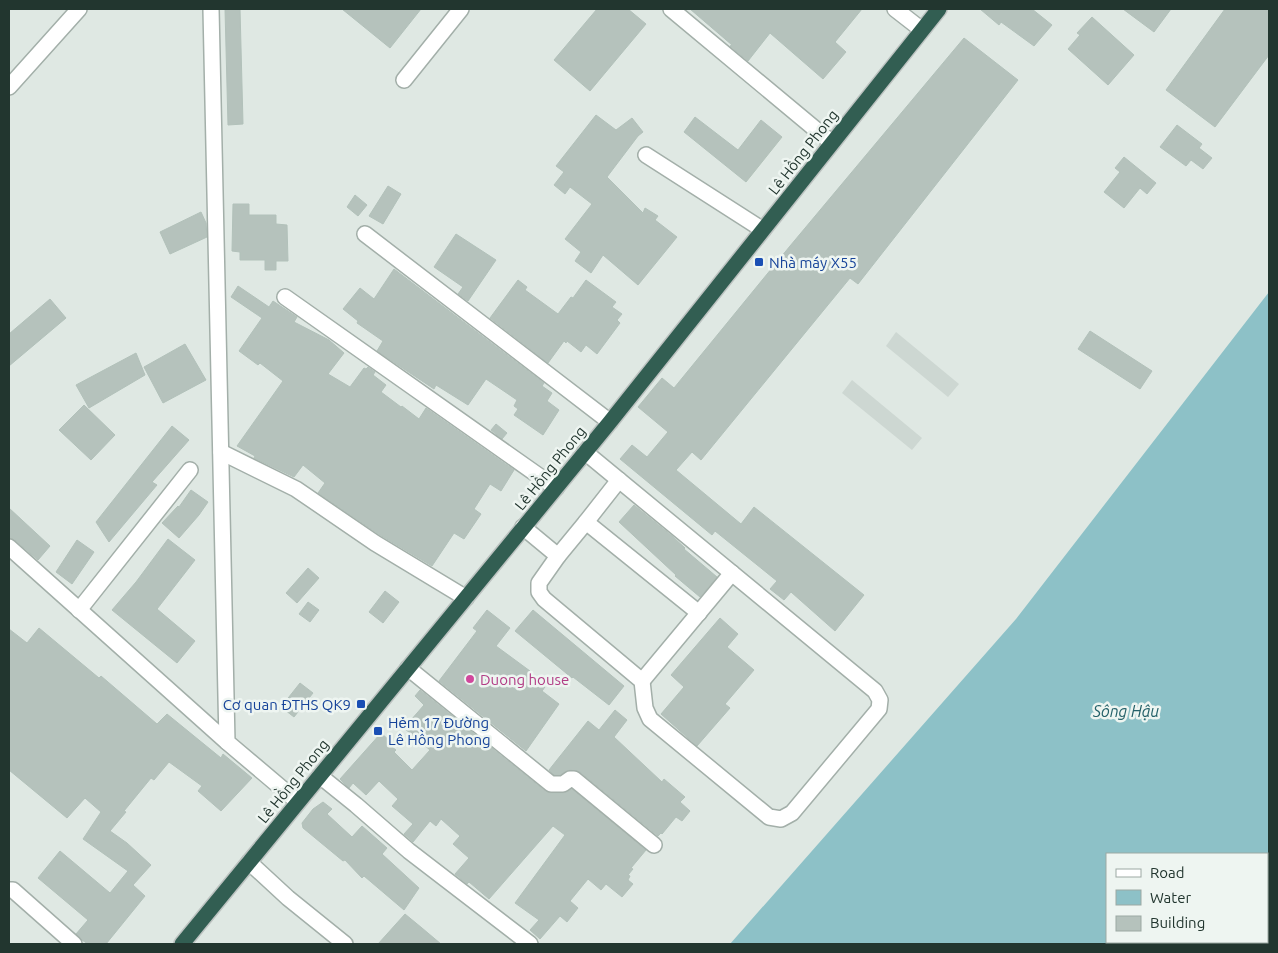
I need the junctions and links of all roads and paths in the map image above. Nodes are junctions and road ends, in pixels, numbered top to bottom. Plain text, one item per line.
1 (79, 9) edge
2 (211, 9) edge
3 (461, 9) edge
4 (670, 9) edge
5 (895, 9) edge
6 (939, 9) edge
7 (922, 30) junction
8 (404, 80) dead end
9 (9, 87) edge
10 (832, 143) junction
11 (646, 155) dead end
12 (763, 230) junction
13 (365, 234) dead end
14 (285, 297) dead end
15 (610, 422) junction
16 (221, 452) junction
17 (586, 452) junction
18 (190, 470) dead end
19 (619, 480) junction
20 (556, 488) junction
21 (586, 522) junction
22 (523, 528) junction
23 (9, 548) edge
24 (558, 556) junction
25 (732, 573) junction
26 (466, 598) junction
27 (79, 610) junction
28 (699, 613) junction
29 (408, 668) junction
30 (642, 682) junction
31 (227, 742) junction
32 (320, 776) junction
33 (298, 802) junction
34 (654, 845) dead end
35 (249, 862) junction
36 (9, 890) edge
37 (74, 944) edge
38 (182, 944) edge
39 (345, 944) edge
40 (530, 944) edge

1 - 9 street
2 - 16 street
3 - 8 street
4 - 10 street
5 - 7 street
6 - 7 highway, Lê Hồng Phong
7 - 10 highway, Lê Hồng Phong
10 - 12 highway, Lê Hồng Phong
11 - 12 street
12 - 15 highway, Lê Hồng Phong
13 - 15 street
14 - 20 street
15 - 17 highway, Lê Hồng Phong
16 - 26 street
16 - 31 street
17 - 19 street
17 - 20 highway, Lê Hồng Phong
18 - 27 street
19 - 21 street
19 - 25 street
20 - 22 highway, Lê Hồng Phong
21 - 24 street
21 - 28 street
22 - 24 street
22 - 26 highway, Lê Hồng Phong
23 - 27 street
24 - 30 street
25 - 28 street
25 - 30 street
26 - 29 highway, Lê Hồng Phong
27 - 31 street
28 - 30 street
29 - 32 highway, Lê Hồng Phong
29 - 34 street
31 - 33 street
32 - 33 highway, Lê Hồng Phong
32 - 40 street
33 - 35 highway, Lê Hồng Phong
35 - 38 highway, Lê Hồng Phong
35 - 39 street
36 - 37 street

